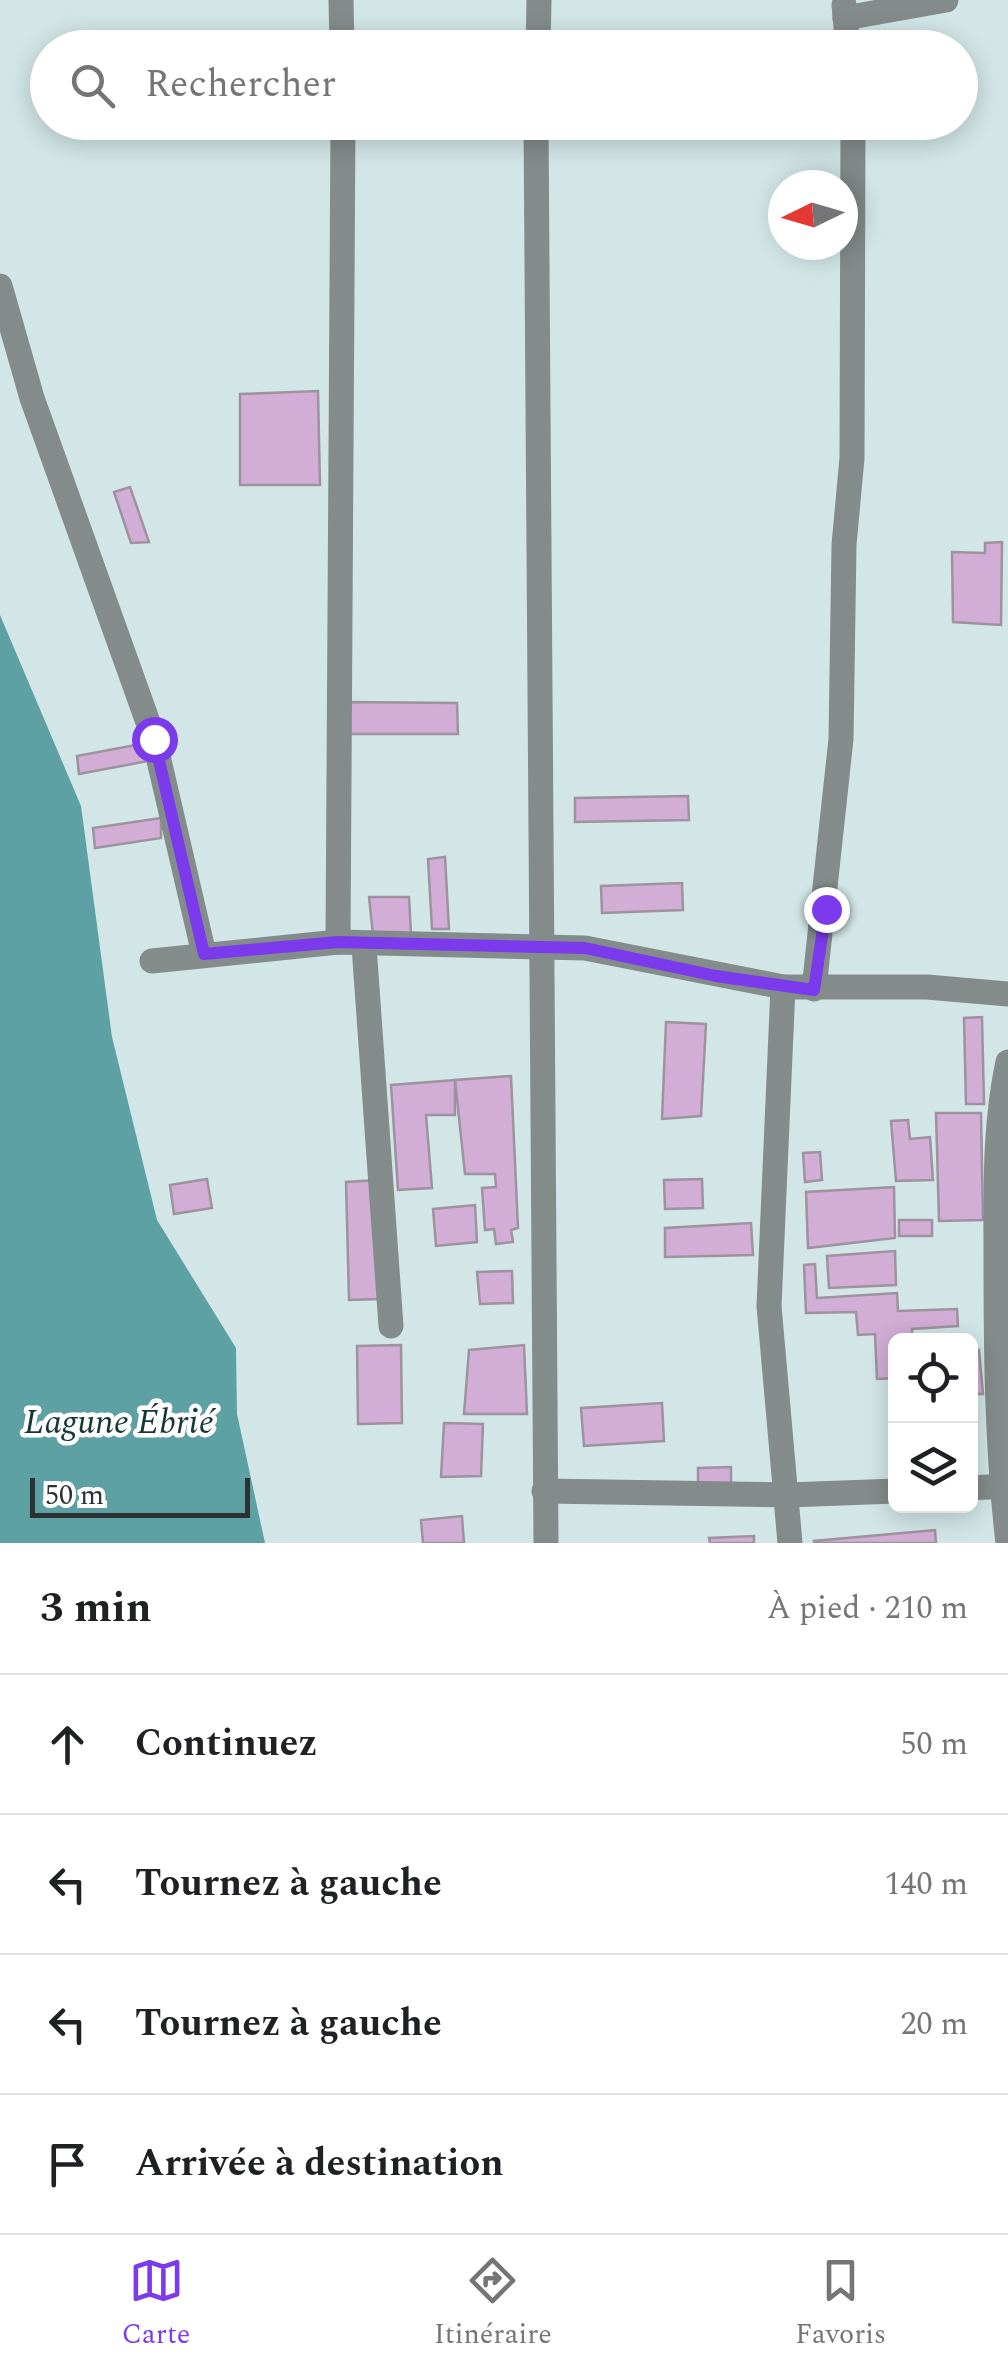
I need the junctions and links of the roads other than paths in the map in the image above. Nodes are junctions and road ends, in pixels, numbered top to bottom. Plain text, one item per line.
1 (341, 0) edge
2 (540, 0) edge
3 (946, 0) edge
4 (845, 9) edge
5 (342, 30) edge
6 (539, 30) edge
7 (343, 140) edge
8 (536, 140) edge
9 (853, 140) edge
10 (0, 286) edge
11 (338, 942) junction
12 (364, 946) junction
13 (540, 947) junction
14 (204, 954) junction
15 (152, 961) dead end
16 (783, 987) junction
17 (814, 990) junction
18 (1008, 994) edge
19 (1008, 1062) edge
20 (392, 1326) dead end
21 (1005, 1487) edge
22 (978, 1488) edge
23 (544, 1490) junction
24 (888, 1491) edge
25 (787, 1495) junction
26 (546, 1543) edge
27 (790, 1543) edge
28 (1008, 1543) edge

1 - 5 street
2 - 6 street
3 - 4 street
7 - 11 street
8 - 13 street
9 - 17 street
10 - 14 street
11 - 12 street
11 - 14 street
12 - 13 street
12 - 20 street
13 - 16 street
13 - 23 street
14 - 15 street
16 - 17 street
16 - 25 street
17 - 18 street
19 - 21 street
21 - 22 street
21 - 28 street
23 - 25 street
23 - 26 street
24 - 25 street
25 - 27 street

